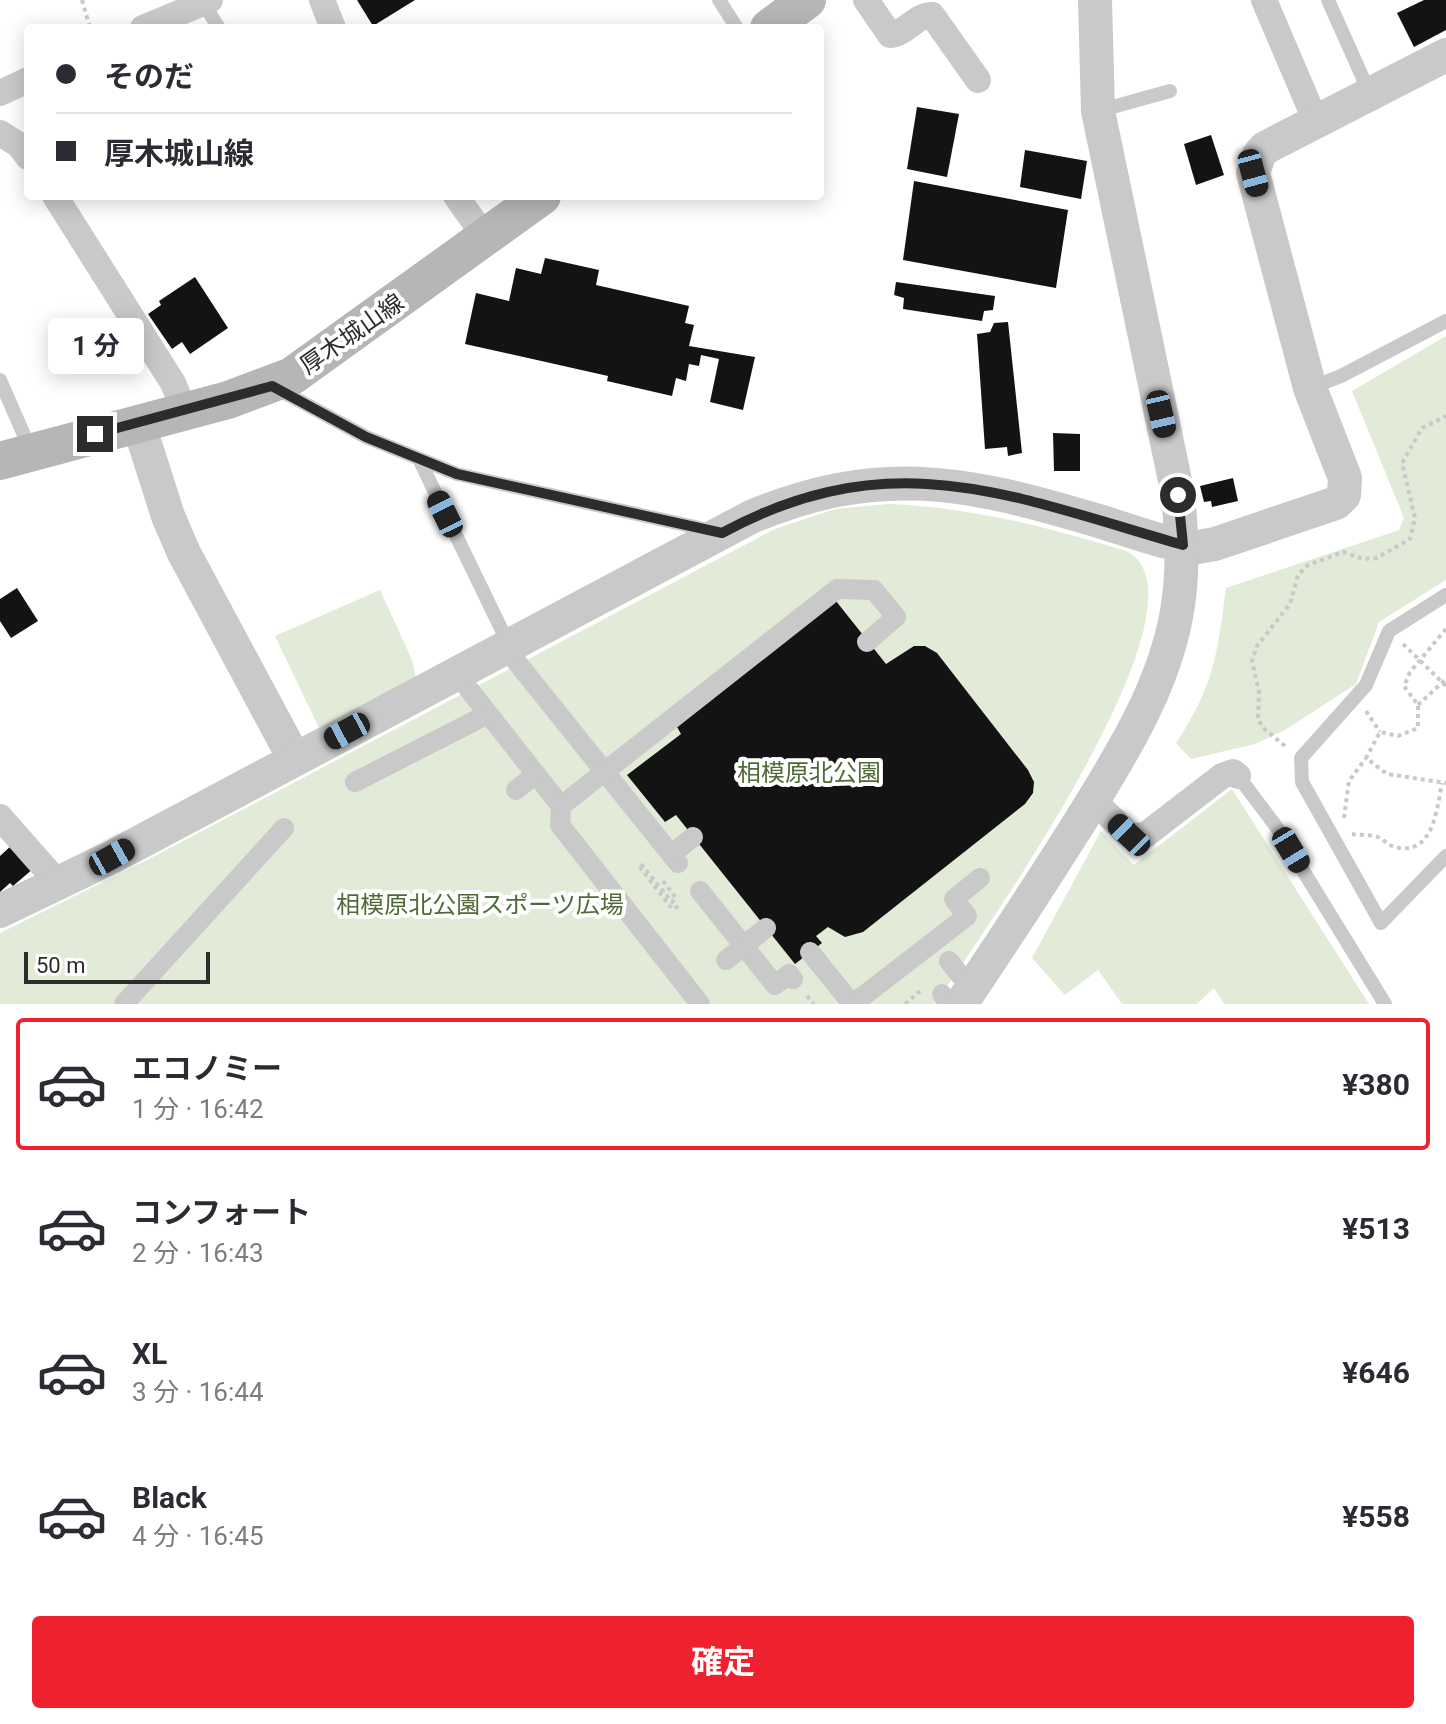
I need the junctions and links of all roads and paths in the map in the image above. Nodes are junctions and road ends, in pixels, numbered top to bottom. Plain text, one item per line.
1 (82, 0) edge
2 (322, 0) edge
3 (719, 0) edge
4 (807, 0) edge
5 (866, 0) edge
6 (1095, 0) edge
7 (1264, 0) edge
8 (1328, 0) edge
9 (207, 1) edge
10 (89, 24) edge
11 (152, 24) edge
12 (217, 24) edge
13 (331, 24) edge
14 (734, 24) edge
15 (774, 24) edge
16 (1446, 55) edge
17 (978, 80) dead end
18 (24, 82) edge
19 (1170, 91) dead end
20 (0, 93) edge
21 (1371, 94) junction
22 (1098, 111) junction
23 (1316, 122) junction
24 (0, 133) edge
25 (24, 152) edge
26 (58, 200) edge
27 (459, 200) edge
28 (536, 200) edge
29 (485, 237) junction
30 (1446, 321) edge
31 (0, 380) edge
32 (272, 386) junction
33 (1310, 388) junction
34 (185, 412) junction
35 (1446, 416) edge
36 (138, 422) junction
37 (16, 456) edge
38 (420, 461) junction
39 (722, 533) junction
40 (1183, 545) junction
41 (1446, 595) edge
42 (1446, 629) edge
43 (1389, 631) junction
44 (867, 642) dead end
45 (512, 653) junction
46 (1419, 660) junction
47 (1445, 683) edge
48 (467, 687) dead end
49 (1418, 705) junction
50 (488, 714) junction
51 (294, 758) junction
52 (1301, 758) junction
53 (1366, 758) junction
54 (605, 772) junction
55 (536, 774) junction
56 (1238, 776) joint
57 (355, 782) dead end
58 (1444, 783) edge
59 (516, 790) dead end
60 (1093, 800) junction
61 (561, 806) junction
62 (0, 817) edge
63 (284, 828) dead end
64 (693, 837) dead end
65 (671, 854) junction
66 (1446, 856) edge
67 (980, 878) dead end
68 (59, 884) junction
69 (700, 891) dead end
70 (0, 911) edge
71 (689, 914) dead end
72 (766, 928) dead end
73 (744, 946) junction
74 (810, 952) dead end
75 (726, 960) dead end
76 (947, 974) edge
77 (793, 979) dead end
78 (691, 999) edge
79 (124, 1004) edge
80 (853, 1004) edge
81 (1385, 1004) edge

1 - 10 path
2 - 13 street
3 - 14 lane
4 - 15 main road
5 - 17 street
6 - 22 street
7 - 23 street
8 - 21 lane
9 - 11 street
9 - 12 lane
16 - 21 street
18 - 20 street
19 - 22 lane
21 - 23 street
22 - 40 street
23 - 33 street
24 - 25 street
26 - 34 street
27 - 29 street
28 - 29 main road, 厚木城山線
29 - 32 main road, 厚木城山線
30 - 33 lane
31 - 37 lane
32 - 34 main road, 厚木城山線
32 - 38 lane
33 - 40 street
34 - 36 main road, 厚木城山線
35 - 52 path
36 - 37 main road, 厚木城山線
36 - 51 street
38 - 39 lane
38 - 45 lane
39 - 40 street
39 - 45 street
40 - 60 street
41 - 43 lane
42 - 46 path
43 - 46 path
43 - 52 lane
44 - 54 street
45 - 51 street
45 - 54 street
46 - 47 path
46 - 49 path
47 - 49 path
48 - 50 street
49 - 53 path
50 - 55 street
50 - 57 street
51 - 68 street
52 - 66 lane
53 - 58 path
53 - 58 path
54 - 61 street
54 - 65 street
55 - 59 street
55 - 61 street
56 - 60 street
56 - 81 lane
60 - 76 street
61 - 78 street
62 - 68 street
63 - 79 street
64 - 65 street
65 - 71 path
67 - 76 street
68 - 70 street
69 - 73 street
72 - 73 street
73 - 75 street
73 - 77 street
74 - 80 street
76 - 80 street

